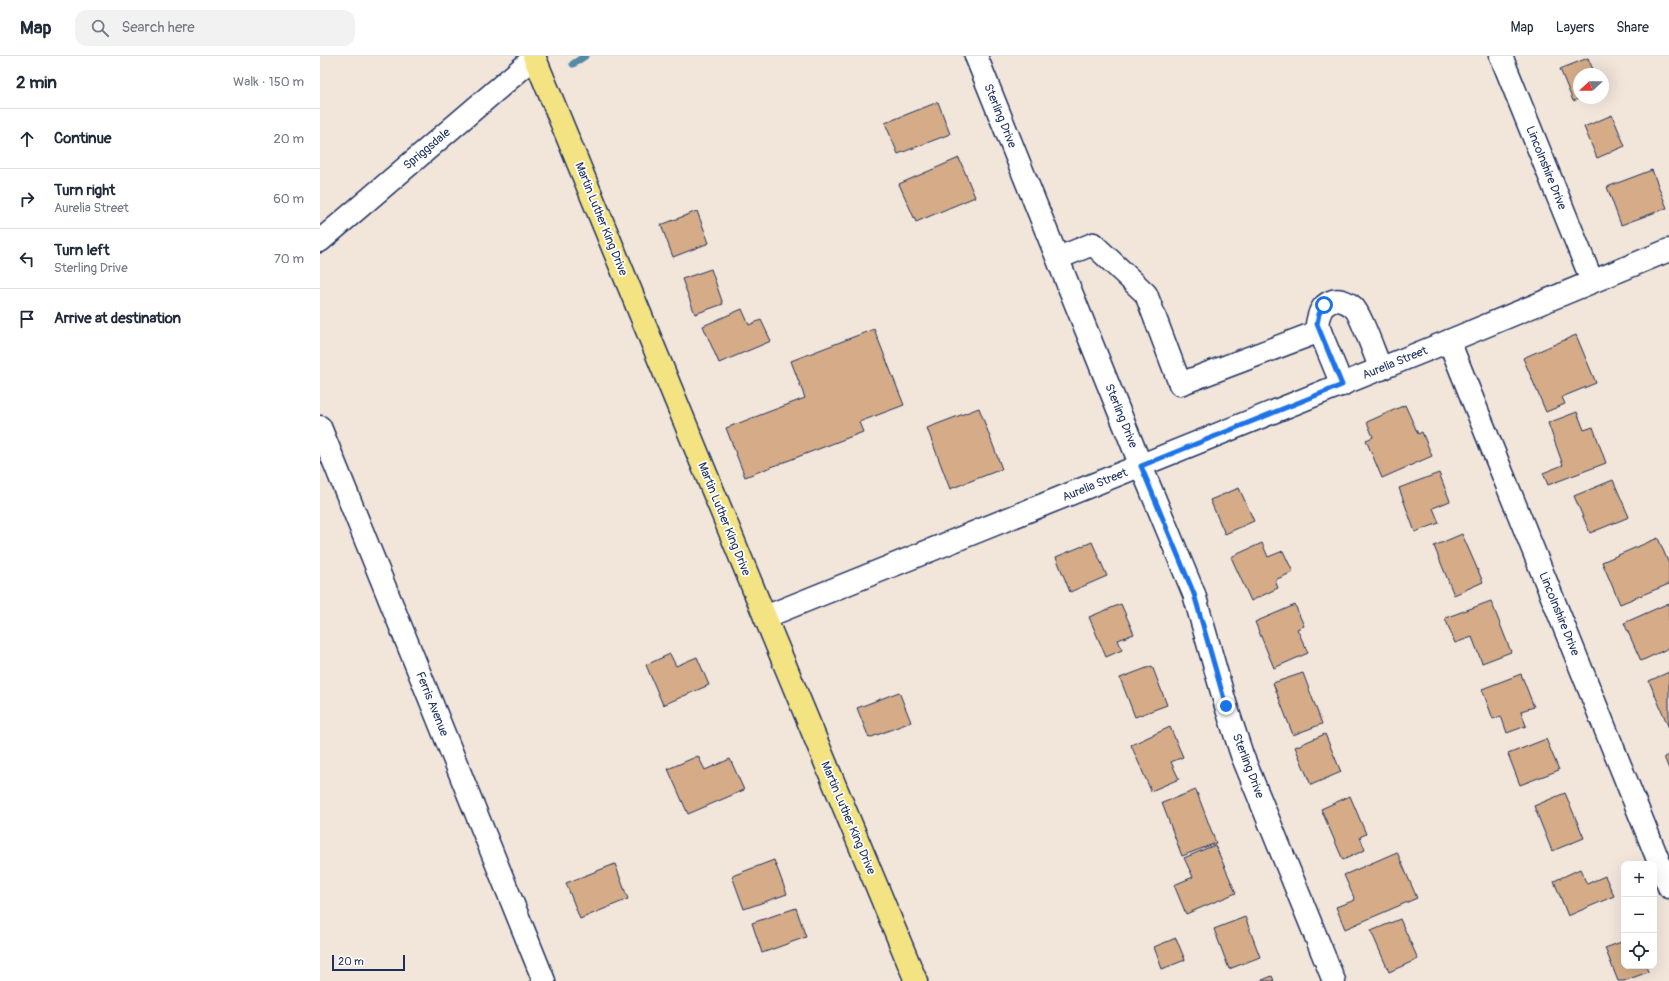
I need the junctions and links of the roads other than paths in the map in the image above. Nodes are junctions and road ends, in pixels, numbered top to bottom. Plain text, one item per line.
1 (976, 56) edge
2 (1501, 56) edge
3 (535, 57) edge
4 (320, 241) edge
5 (1669, 250) edge
6 (1058, 258) junction
7 (1592, 281) junction
8 (1320, 331) junction
9 (1449, 341) junction
10 (1381, 369) junction
11 (1342, 385) junction
12 (320, 427) edge
13 (1141, 466) junction
14 (765, 617) junction
15 (1669, 887) edge
16 (544, 981) edge
17 (916, 981) edge
18 (1334, 981) edge

1 - 6 street, Sterling Drive
2 - 7 street, Lincolnshire Drive
3 - 4 street, Spriggsdale
3 - 14 main road, Martin Luther King Drive
5 - 7 street, Aurelia Street
6 - 8 street
6 - 13 street, Sterling Drive
7 - 9 street, Aurelia Street
8 - 10 street
8 - 11 street
9 - 10 street, Aurelia Street
9 - 15 street, Lincolnshire Drive
10 - 11 street, Aurelia Street
11 - 13 street, Aurelia Street
12 - 16 street, Ferris Avenue
13 - 14 street, Aurelia Street
13 - 18 street, Sterling Drive
14 - 17 main road, Martin Luther King Drive

